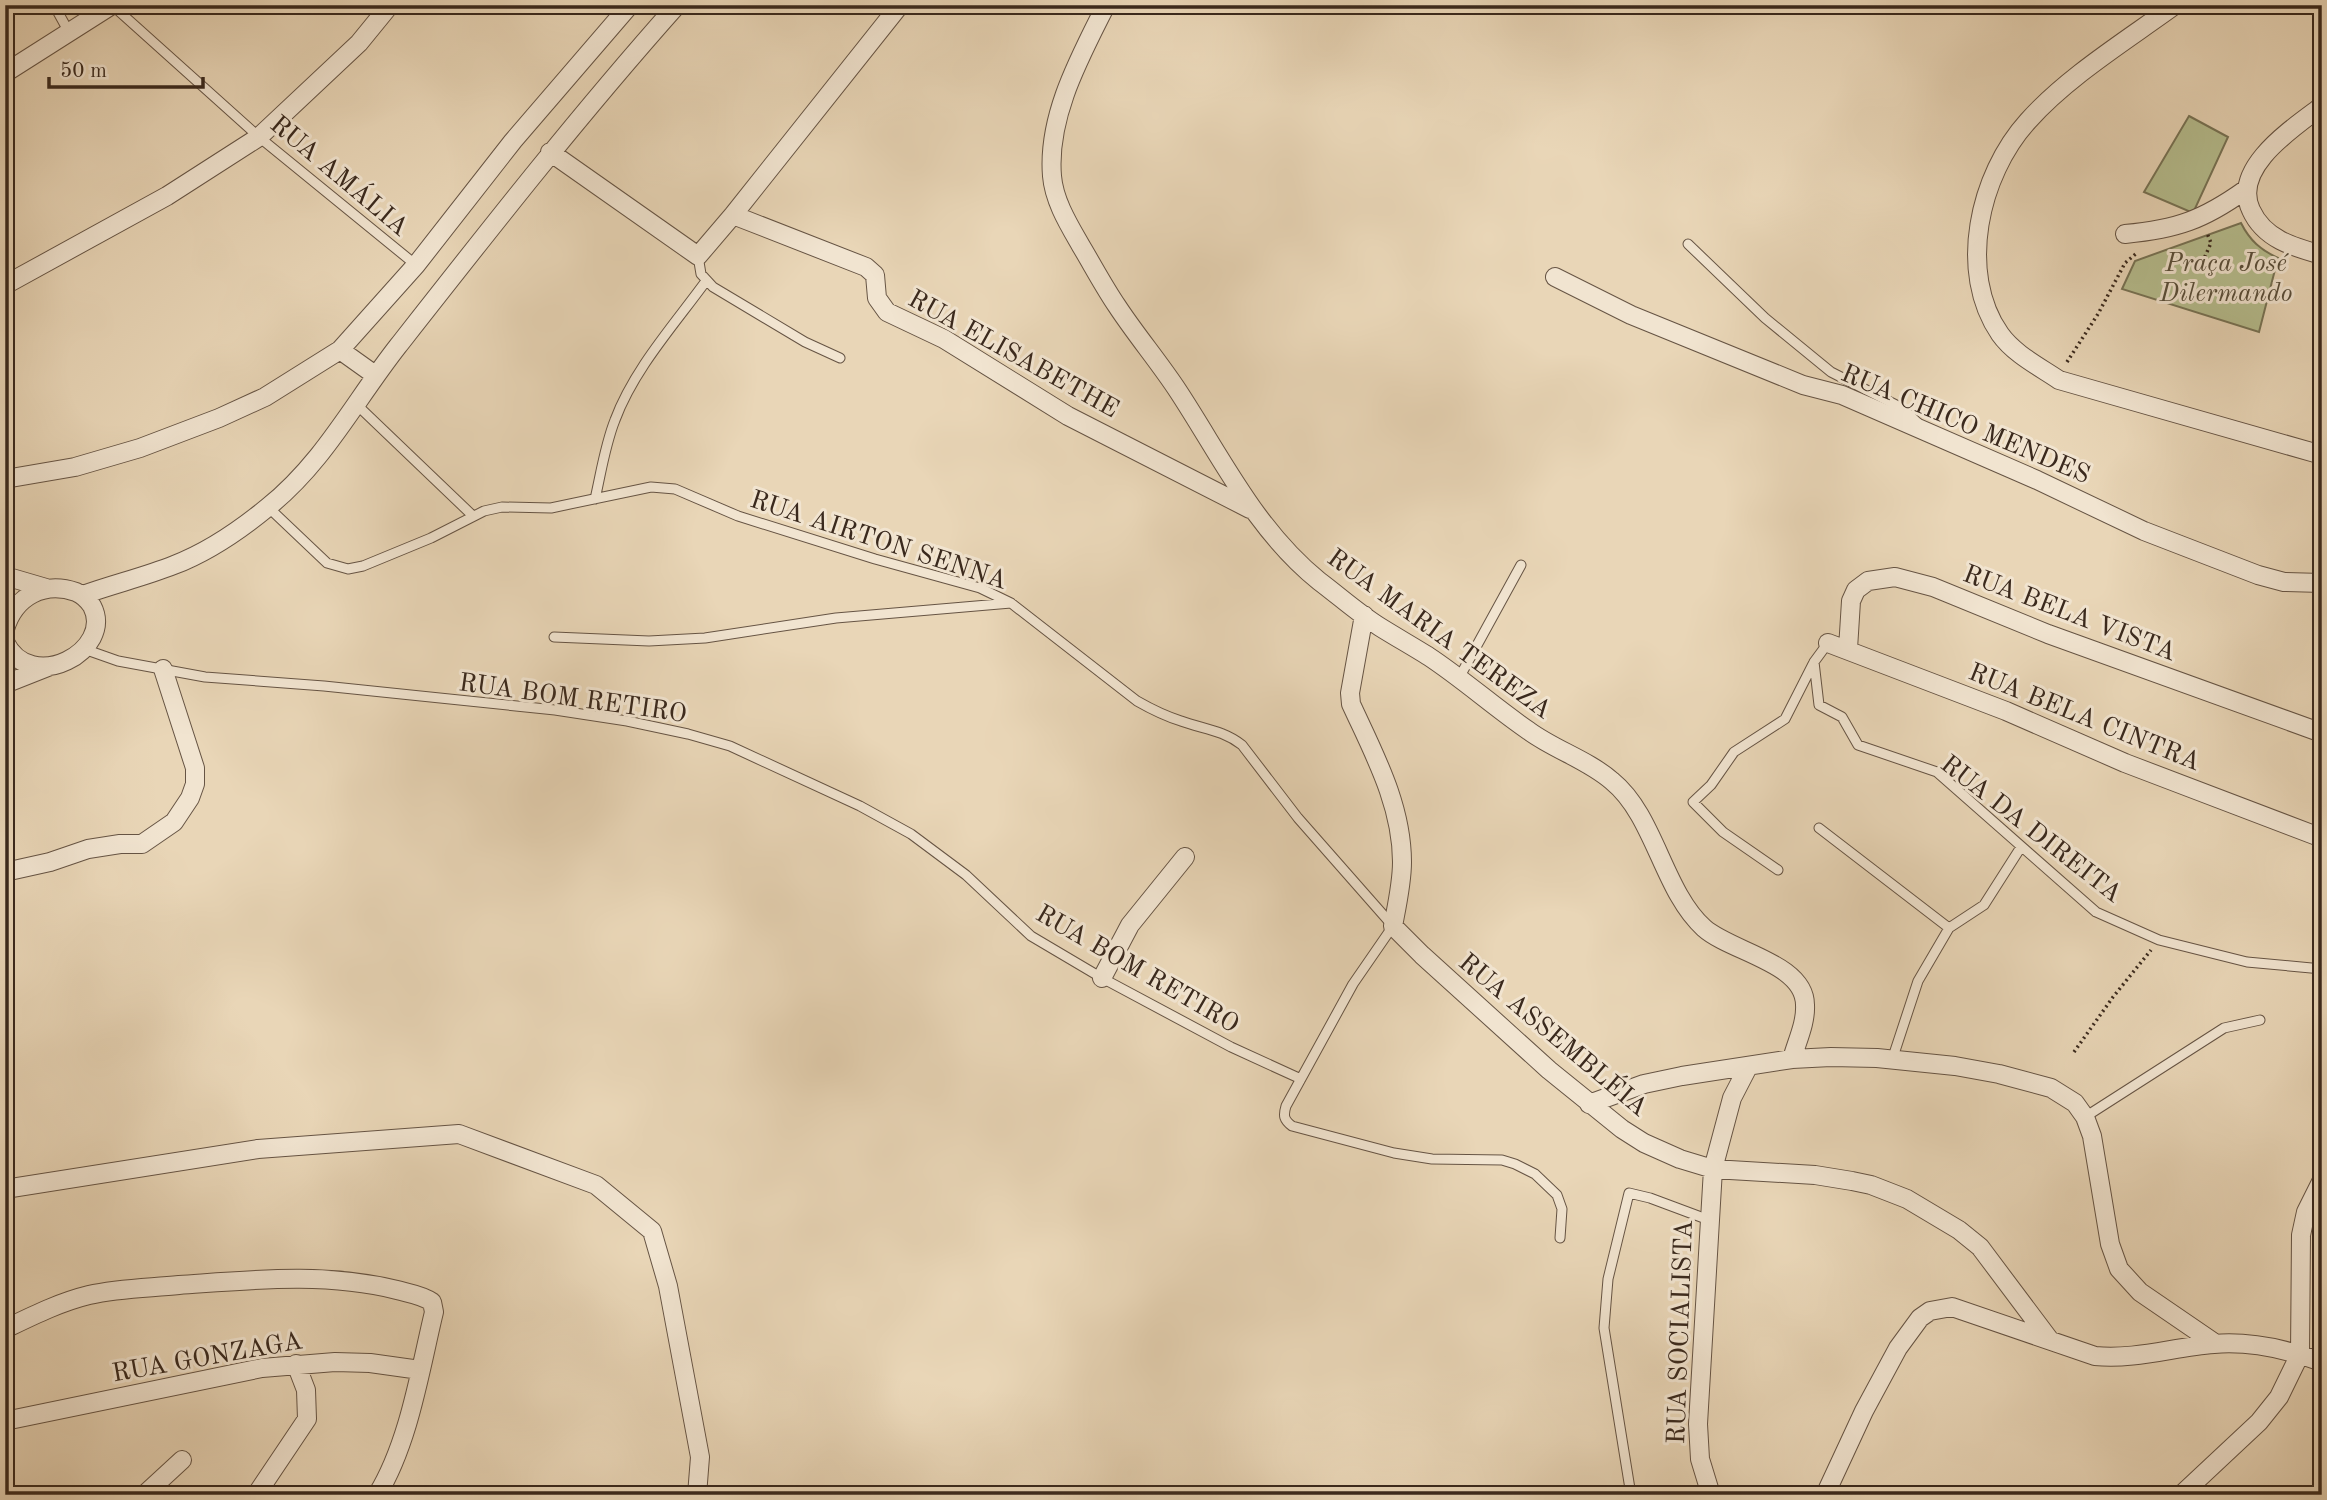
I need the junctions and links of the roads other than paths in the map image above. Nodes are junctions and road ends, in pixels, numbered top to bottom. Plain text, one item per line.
1 (54, 5) edge
2 (112, 5) edge
3 (390, 5) edge
4 (630, 5) edge
5 (677, 5) edge
6 (900, 5) edge
7 (1106, 5) edge
8 (2175, 5) edge
9 (70, 34) junction
10 (5, 73) edge
11 (2322, 106) edge
12 (259, 137) junction
13 (550, 152) junction
14 (2245, 190) junction
15 (733, 215) junction
16 (2125, 234) dead end
17 (1688, 244) dead end
18 (698, 256) junction
19 (2322, 256) edge
20 (416, 265) junction
21 (1555, 277) dead end
22 (706, 281) junction
23 (5, 285) edge
24 (340, 350) junction
25 (840, 358) dead end
26 (375, 375) junction
27 (356, 404) junction
28 (1929, 433) junction
29 (2322, 455) edge
30 (5, 479) edge
31 (595, 499) junction
32 (268, 507) junction
33 (1252, 510) junction
34 (472, 515) junction
35 (1521, 565) dead end
36 (5, 576) edge
37 (2322, 583) edge
38 (46, 588) junction
39 (83, 594) junction
40 (1011, 603) junction
41 (1364, 615) junction
42 (554, 638) dead end
43 (6, 641) edge
44 (1828, 643) joint
45 (84, 649) junction
46 (1848, 649) junction
47 (1814, 662) junction
48 (51, 666) junction
49 (163, 669) junction
50 (1459, 678) junction
51 (5, 684) edge
52 (2322, 733) edge
53 (1819, 828) dead end
54 (2322, 838) edge
55 (2021, 847) junction
56 (1185, 857) dead end
57 (1778, 870) dead end
58 (5, 872) edge
59 (1393, 926) junction
60 (1949, 928) junction
61 (2322, 969) edge
62 (1102, 978) junction
63 (2260, 1020) dead end
64 (1792, 1059) junction
65 (1892, 1060) junction
66 (1748, 1067) junction
67 (1301, 1079) junction
68 (1589, 1104) junction
69 (2085, 1116) junction
70 (1713, 1169) junction
71 (2322, 1181) edge
72 (5, 1189) edge
73 (1709, 1220) junction
74 (1560, 1238) dead end
75 (5, 1329) edge
76 (2049, 1339) junction
77 (2216, 1343) junction
78 (2300, 1354) junction
79 (2322, 1362) edge
80 (296, 1364) junction
81 (420, 1370) junction
82 (5, 1420) edge
83 (182, 1460) dead end
84 (144, 1495) edge
85 (256, 1495) edge
86 (377, 1495) edge
87 (698, 1495) edge
88 (1631, 1495) edge
89 (1711, 1495) edge
90 (1825, 1495) edge
91 (2181, 1495) edge

1 - 9 lane
2 - 9 street
2 - 12 lane, RUA AMÁLIA
3 - 12 street
4 - 20 street
5 - 13 street
6 - 15 street
7 - 33 street, RUA MARIA TEREZA
8 - 29 street
9 - 10 street
11 - 14 street
12 - 20 lane, RUA AMÁLIA
12 - 23 street
13 - 18 street
13 - 26 street
14 - 16 street
14 - 19 street
15 - 18 street
15 - 33 street, RUA ELISABETHE
17 - 28 lane
18 - 22 lane
20 - 24 street
21 - 28 street, RUA CHICO MENDES
22 - 25 lane
22 - 31 lane
24 - 26 street
24 - 30 street
26 - 27 street
27 - 32 street
27 - 34 lane
28 - 37 street, RUA CHICO MENDES
31 - 34 lane, RUA AIRTON SENNA
31 - 40 lane, RUA AIRTON SENNA
32 - 34 lane, RUA AIRTON SENNA
32 - 39 street
33 - 41 street, RUA MARIA TEREZA
35 - 50 lane
36 - 38 street
38 - 39 street
38 - 43 street
39 - 45 street
40 - 42 lane
40 - 59 lane, RUA AIRTON SENNA
41 - 50 street, RUA MARIA TEREZA
41 - 59 street
43 - 48 street
44 - 46 street, RUA BELA CINTRA
44 - 47 lane
45 - 48 street
45 - 49 lane, RUA BOM RETIRO
46 - 52 street, RUA BELA VISTA
46 - 54 street, RUA BELA CINTRA
47 - 55 lane, RUA DA DIREITA
47 - 57 lane
48 - 51 street
49 - 58 street
49 - 62 lane, RUA BOM RETIRO
50 - 64 street, RUA MARIA TEREZA
53 - 60 lane
55 - 60 lane
55 - 61 lane, RUA DA DIREITA
56 - 62 street
59 - 67 lane
59 - 68 street, RUA ASSEMBLÉIA
60 - 65 lane
62 - 67 lane, RUA BOM RETIRO
63 - 69 lane
64 - 65 street
64 - 66 street
65 - 69 street
66 - 68 street
66 - 70 street, RUA SOCIALISTA
67 - 74 lane
68 - 70 street, RUA ASSEMBLÉIA
69 - 77 street
70 - 73 street, RUA SOCIALISTA
70 - 76 street, RUA ASSEMBLÉIA
71 - 78 street
72 - 87 street
73 - 88 lane
73 - 89 street, RUA SOCIALISTA
75 - 81 street
76 - 77 street
76 - 90 street
77 - 78 street
78 - 79 street
78 - 91 street
80 - 81 street, RUA GONZAGA
80 - 82 street, RUA GONZAGA
80 - 85 street
81 - 86 street
83 - 84 street

